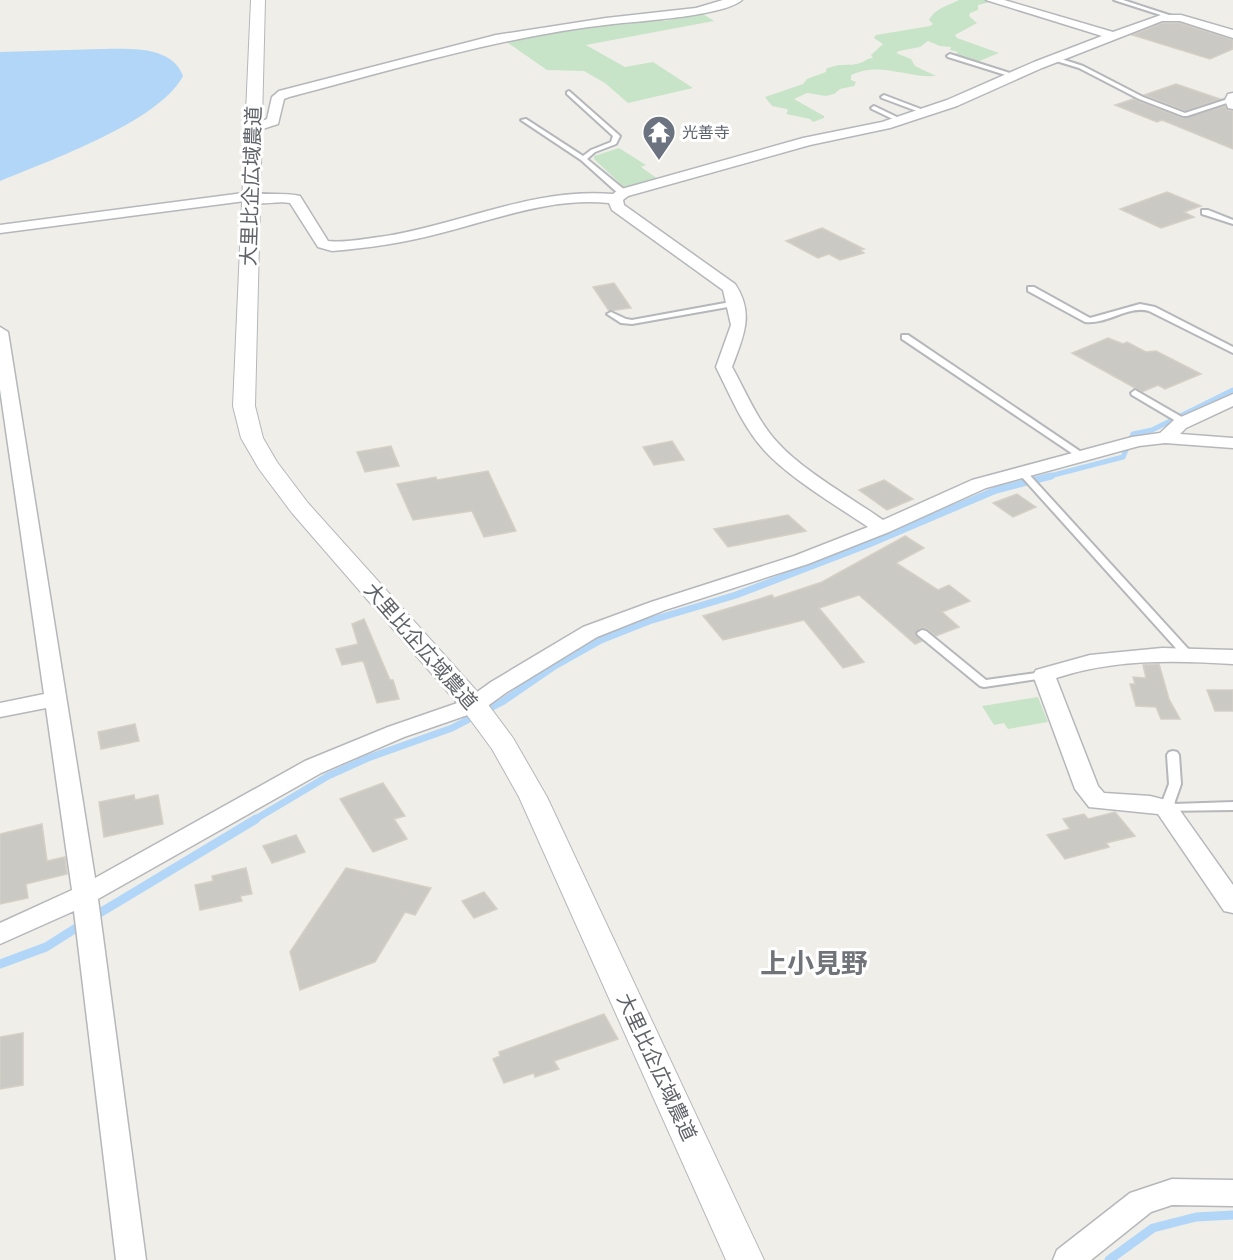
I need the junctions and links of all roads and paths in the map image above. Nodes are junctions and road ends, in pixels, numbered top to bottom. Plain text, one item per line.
1 (736, 0) edge
2 (992, 0) edge
3 (1117, 0) edge
4 (258, 5) edge
5 (1172, 17) junction
6 (1233, 34) edge
7 (1114, 36) junction
8 (950, 56) dead end
9 (1055, 59) junction
10 (1014, 76) junction
11 (569, 93) dead end
12 (884, 97) dead end
13 (1232, 101) edge
14 (874, 108) dead end
15 (924, 112) junction
16 (524, 120) dead end
17 (899, 120) junction
18 (253, 128) junction
19 (583, 159) junction
20 (620, 196) junction
21 (251, 197) junction
22 (1205, 212) dead end
23 (1233, 222) edge
24 (0, 229) edge
25 (1031, 289) dead end
26 (736, 303) junction
27 (611, 314) dead end
28 (0, 332) edge
29 (905, 338) dead end
30 (1233, 350) edge
31 (1136, 393) dead end
32 (1233, 399) edge
33 (1184, 422) junction
34 (1165, 438) junction
35 (1233, 443) edge
36 (1082, 456) junction
37 (1023, 473) junction
38 (882, 528) junction
39 (922, 633) dead end
40 (1187, 654) junction
41 (1233, 657) edge
42 (1044, 675) junction
43 (57, 699) junction
44 (474, 705) junction
45 (0, 710) edge
46 (1173, 755) dead end
47 (1233, 806) edge
48 (1166, 808) junction
49 (85, 895) junction
50 (1233, 904) edge
51 (0, 934) edge
52 (1233, 1192) edge
53 (131, 1260) edge
54 (745, 1260) edge
55 (1068, 1260) edge

1 - 18 street
2 - 7 street
3 - 5 lane
4 - 18 street, 大里比企広域農道
5 - 6 street
5 - 7 street
7 - 9 street
8 - 10 lane
9 - 10 street
9 - 13 lane
10 - 15 street
11 - 19 lane
12 - 15 lane
14 - 17 lane
15 - 17 street
16 - 19 lane
17 - 20 street
18 - 21 street, 大里比企広域農道
19 - 20 lane
20 - 21 street
20 - 26 street
21 - 24 street
21 - 44 street, 大里比企広域農道
22 - 23 lane
25 - 30 lane
26 - 27 lane
26 - 38 street
28 - 43 street
29 - 36 lane
31 - 33 lane
32 - 33 street
33 - 34 street
34 - 35 street
34 - 36 street
36 - 37 street
37 - 38 street
37 - 40 lane
38 - 44 street
39 - 42 lane
40 - 41 street
40 - 42 street
42 - 48 street
43 - 45 street
43 - 49 street
44 - 49 street
44 - 54 street, 大里比企広域農道
46 - 48 lane
47 - 48 lane
48 - 50 street
49 - 51 street
49 - 53 street
52 - 55 street

